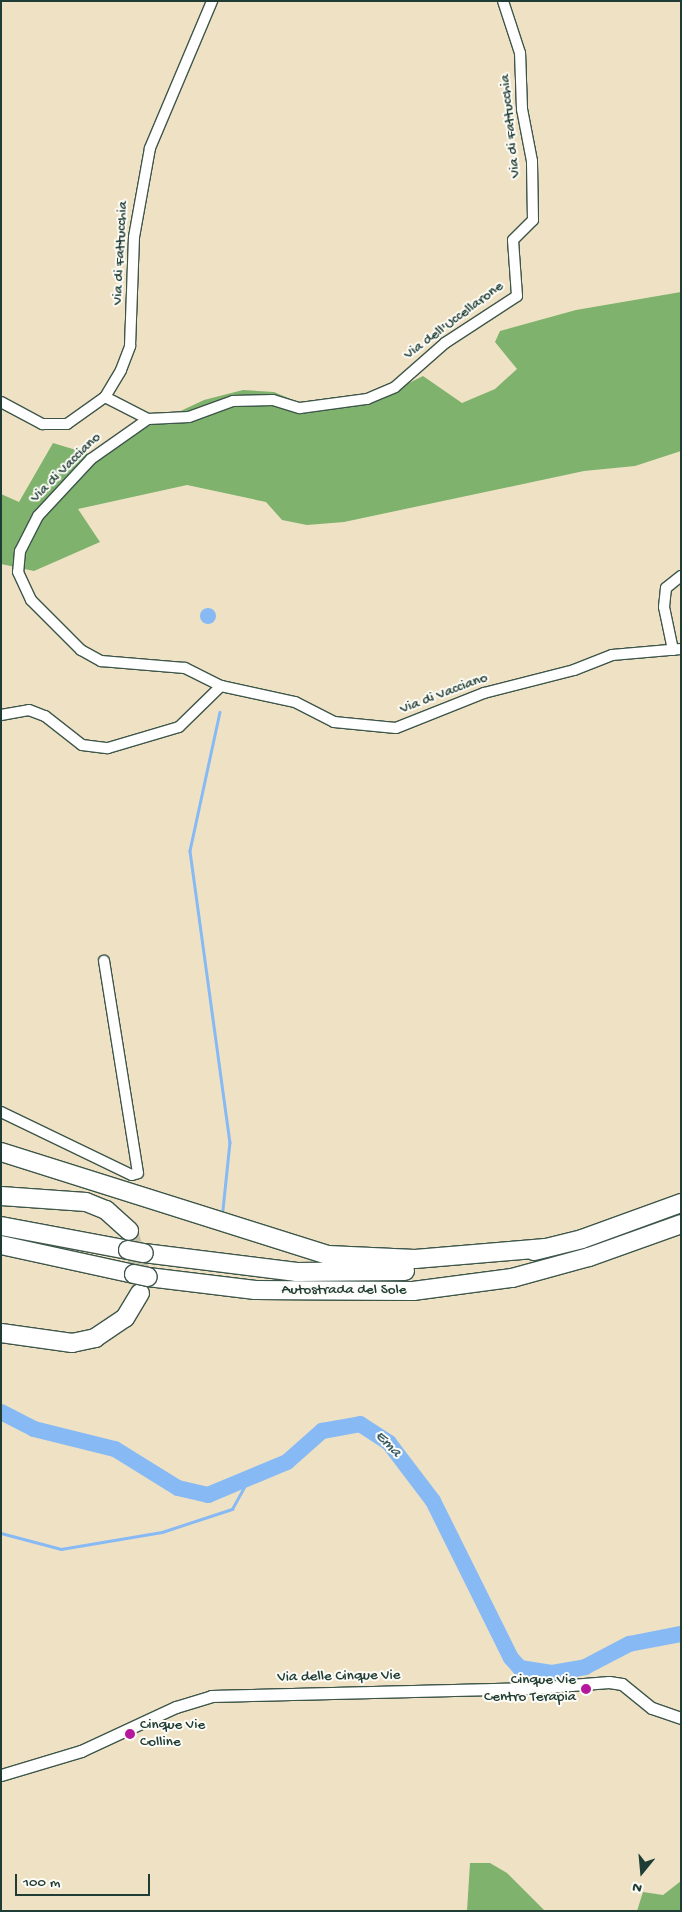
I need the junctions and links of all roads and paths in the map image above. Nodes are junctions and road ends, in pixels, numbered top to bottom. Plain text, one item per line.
1 (212, 1) edge
2 (503, 1) edge
3 (533, 220) joint
4 (105, 397) junction
5 (1, 402) edge
6 (148, 419) junction
7 (681, 576) edge
8 (677, 649) edge
9 (221, 686) junction
10 (1, 715) edge
11 (104, 961) dead end
12 (1, 1112) edge
13 (1, 1152) edge
14 (1, 1196) edge
15 (681, 1203) edge
16 (681, 1224) edge
17 (1, 1226) edge
18 (129, 1231) tunnel mouth
19 (1, 1245) edge
20 (546, 1248) junction
21 (1, 1256) edge
22 (141, 1275) junction
23 (140, 1293) tunnel mouth
24 (1, 1333) edge
25 (681, 1718) edge
26 (1, 1776) edge

1 - 4 street, Via di Fattucchia
2 - 3 street, Via di Fattucchia
3 - 6 street, Via dell'Uccellarone
4 - 5 street, Via di Fattucchia
4 - 6 street, Via dell'Uccellarone
6 - 9 street, Via di Vacciano
7 - 8 street
8 - 9 street, Via di Vacciano
9 - 10 street
11 - 12 street
13 - 20 highway
14 - 18 highway
15 - 20 highway, Autostrada del Sole
16 - 22 highway, Autostrada del Sole
17 - 20 highway, Autostrada del Sole
19 - 22 highway, Autostrada del Sole
21 - 22 highway
23 - 24 highway
25 - 26 street, Via delle Cinque Vie

